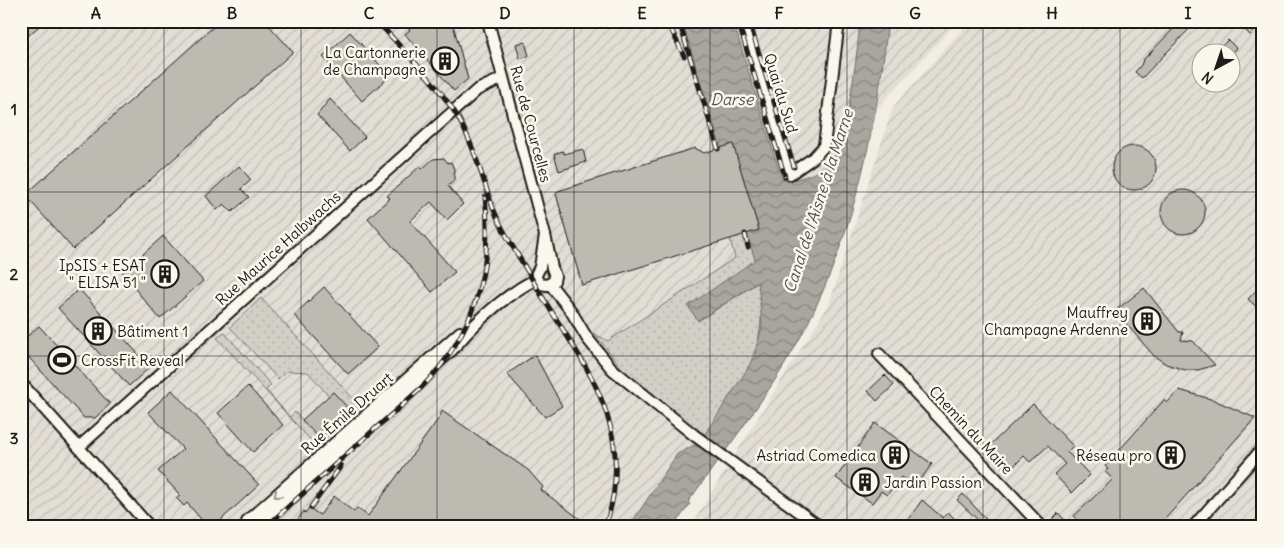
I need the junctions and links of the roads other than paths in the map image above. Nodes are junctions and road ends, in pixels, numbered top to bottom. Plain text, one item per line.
1 (488, 21) edge
2 (743, 21) edge
3 (839, 21) edge
4 (503, 78) junction
5 (545, 235) junction
6 (540, 267) junction
7 (552, 268) junction
8 (536, 279) junction
9 (550, 284) junction
10 (472, 326) junction
11 (879, 354) dead end
12 (21, 383) edge
13 (79, 447) junction
14 (1263, 448) edge
15 (150, 527) edge
16 (245, 527) edge
17 (254, 527) edge
18 (820, 527) edge
19 (1042, 527) edge
20 (1193, 527) edge

1 - 4 street, Rue de Courcelles
2 - 3 street, Quai du Sud
4 - 5 street, Rue de Courcelles
4 - 13 street, Rue Maurice Halbwachs
5 - 6 street, Rue de Courcelles
5 - 7 street, Rue de Courcelles
6 - 7 street
6 - 8 street, Rue de Courcelles
7 - 9 street, Rue de Courcelles
8 - 9 street
8 - 10 street, Rue Émile Druart
9 - 18 street
10 -> 16 street, Rue Émile Druart
10 - 17 street, Rue Émile Druart
11 - 19 street, Chemin du Maire
12 - 13 street
13 - 15 street
14 - 20 street

